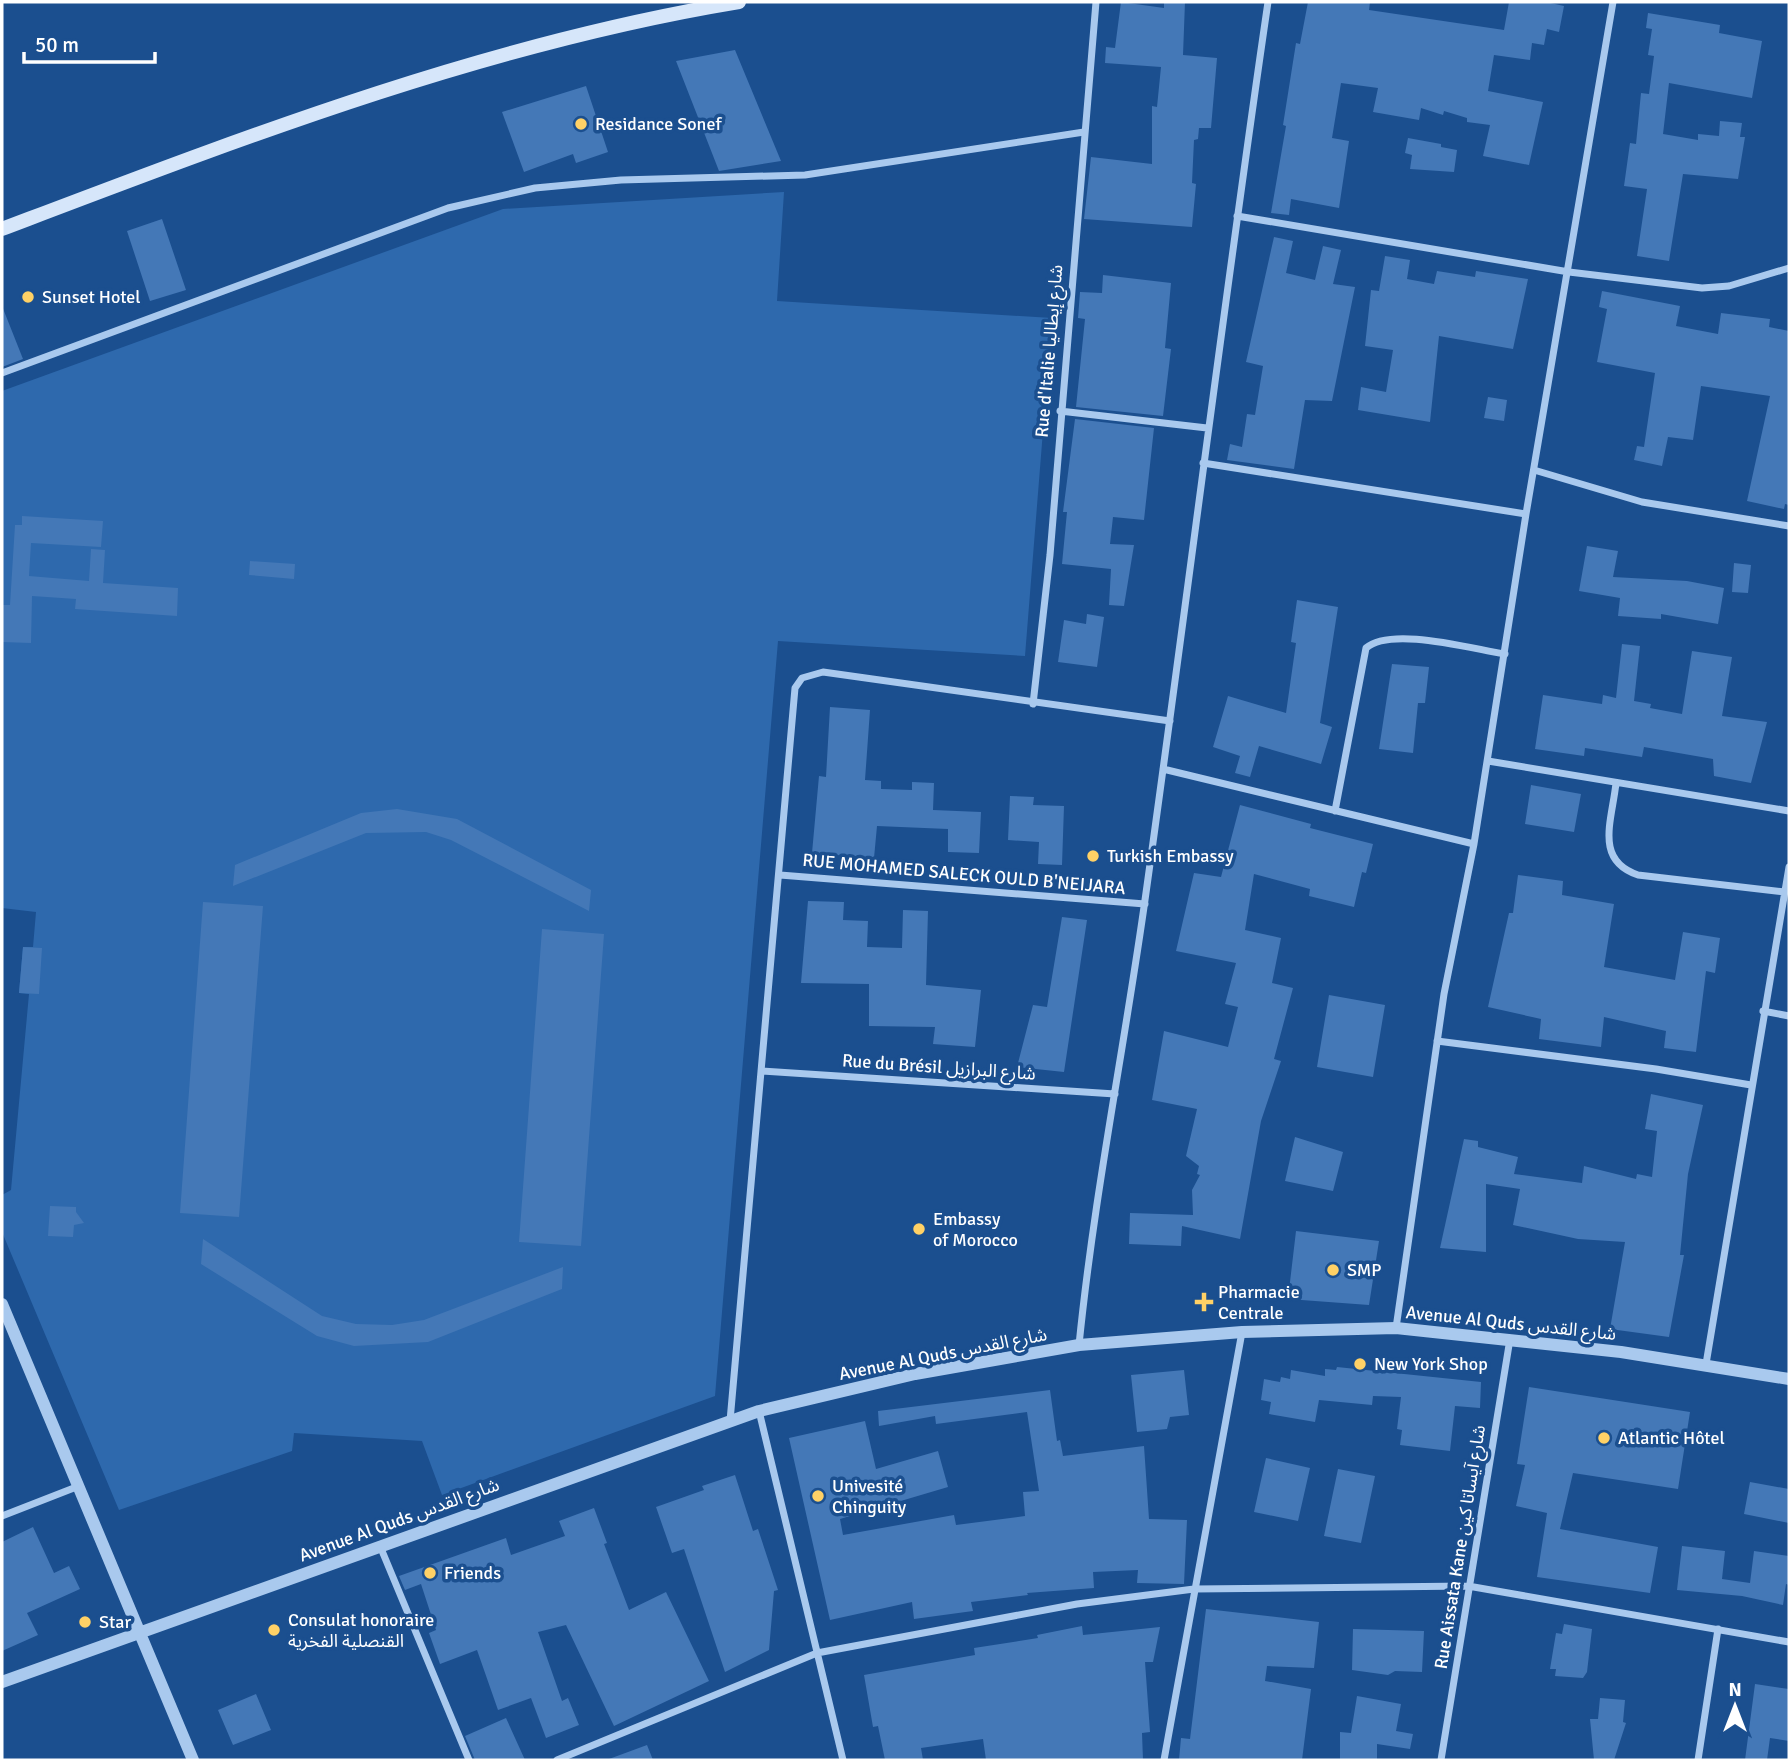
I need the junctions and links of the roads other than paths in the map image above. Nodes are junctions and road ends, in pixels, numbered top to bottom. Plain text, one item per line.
1 (739, 2) edge
2 (1096, 2) edge
3 (1268, 2) edge
4 (1613, 2) edge
5 (1084, 132) junction
6 (1237, 216) junction
7 (2, 229) edge
8 (1789, 268) edge
9 (1569, 272) junction
10 (2, 373) edge
11 (1060, 411) junction
12 (1207, 428) junction
13 (1203, 463) junction
14 (1534, 470) junction
15 (1526, 514) junction
16 (1789, 526) edge
17 (1505, 654) junction
18 (1033, 704) junction
19 (1170, 722) junction
20 (1488, 761) junction
21 (1163, 769) junction
22 (1616, 783) junction
23 (1335, 811) junction
24 (1789, 811) edge
25 (1474, 844) junction
26 (1789, 867) edge
27 (780, 875) junction
28 (1785, 892) junction
29 (1145, 904) junction
30 (1763, 1011) junction
31 (1789, 1016) edge
32 (1437, 1041) junction
33 (761, 1071) junction
34 (1751, 1085) junction
35 (1115, 1094) junction
36 (2, 1307) edge
37 (1396, 1328) junction
38 (1242, 1332) junction
39 (1510, 1339) junction
40 (1079, 1345) junction
41 (1706, 1364) junction
42 (1789, 1379) edge
43 (759, 1411) junction
44 (730, 1422) junction
45 (80, 1486) junction
46 (2, 1516) edge
47 (379, 1545) junction
48 (1468, 1586) junction
49 (1194, 1589) junction
50 (1718, 1629) junction
51 (140, 1633) junction
52 (1789, 1642) edge
53 (817, 1653) junction
54 (2, 1682) edge
55 (193, 1760) edge
56 (469, 1760) edge
57 (557, 1760) edge
58 (843, 1760) edge
59 (1164, 1760) edge
60 (1441, 1760) edge
61 (1698, 1760) edge

1 - 7 main road
2 - 5 street, Rue d'Italie شارع إيطاليا
3 - 6 street
4 - 9 street
5 - 10 street
5 - 11 street, Rue d'Italie شارع إيطاليا
6 - 9 street
6 - 12 street
8 - 9 street
9 - 14 street
11 - 12 street
11 - 18 street, Rue d'Italie شارع إيطاليا
12 - 13 street
13 - 15 street
13 - 19 street
14 - 15 street
14 - 16 street
15 - 17 street
17 - 20 street
17 - 23 street
18 - 19 street
18 - 27 street
19 - 21 street
20 - 22 street
20 - 25 street
21 - 23 street
21 - 29 street
22 - 24 street
22 - 28 street
23 - 25 street
25 - 32 street
26 - 28 street
27 - 29 street, RUE MOHAMED SALECK OULD B'NEIJARA
27 - 33 street
28 - 30 street
29 - 35 street
30 - 31 street
30 - 34 street
32 - 34 street
32 - 37 street
33 - 35 street, Rue du Brésil شارع البرازيل
33 - 44 street
34 - 41 street
35 - 40 street
36 - 45 street
37 - 38 street, Avenue Al Quds شارع القدس
37 - 39 street, Avenue Al Quds شارع القدس
38 - 40 street, Avenue Al Quds شارع القدس
38 - 49 street
39 - 41 street, Avenue Al Quds شارع القدس
39 - 48 street, Rue Aissata Kane شارع آيساتا كين
40 - 43 street, Avenue Al Quds شارع القدس
41 - 42 street, Avenue Al Quds شارع القدس
43 - 44 street, Avenue Al Quds شارع القدس
43 - 53 street
44 - 47 street, Avenue Al Quds شارع القدس
45 - 46 street
45 - 51 street
47 - 51 street, Avenue Al Quds شارع القدس
47 - 56 street
48 - 49 street
48 - 50 street
48 - 60 street, Rue Aissata Kane شارع آيساتا كين
49 - 53 street
49 - 59 street
50 - 52 street
50 - 61 street
51 - 54 street, Avenue Al Quds شارع القدس
51 - 55 street
53 - 57 street
53 - 58 street

